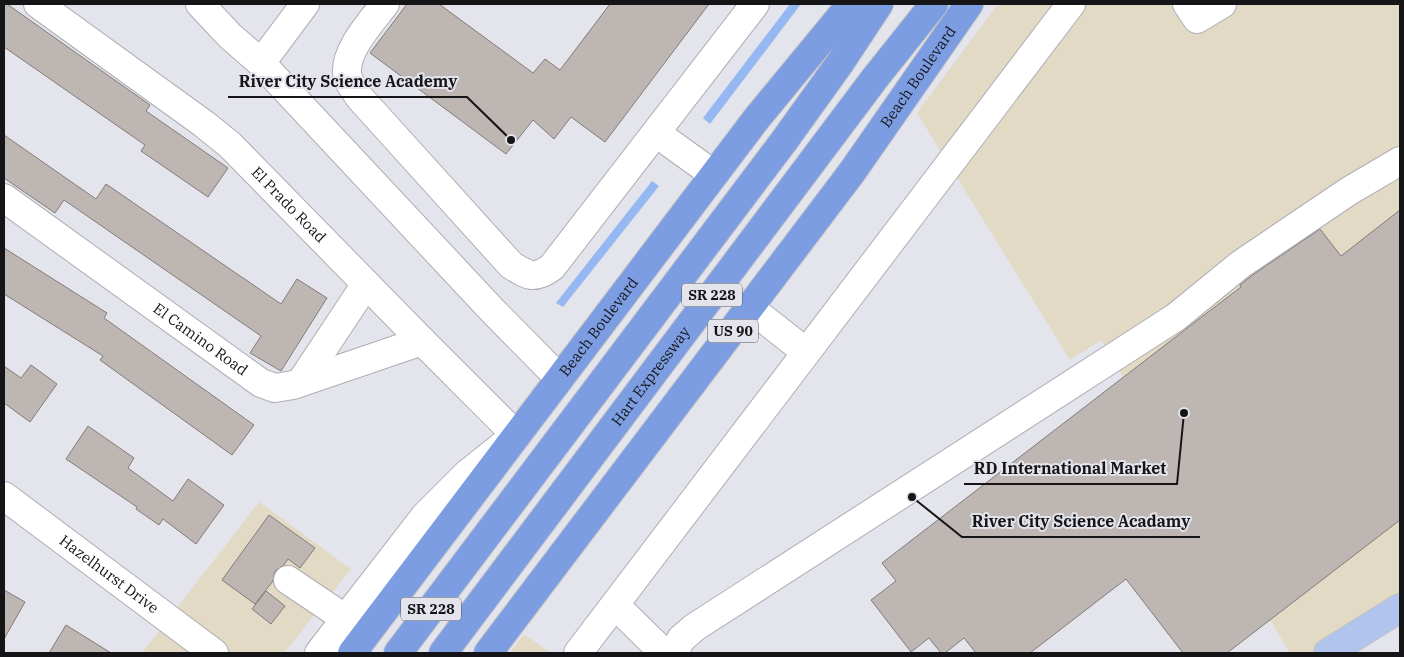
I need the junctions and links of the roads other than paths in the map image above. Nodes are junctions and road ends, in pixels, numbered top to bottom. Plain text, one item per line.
1 (38, 4) edge
2 (200, 4) edge
3 (305, 4) edge
4 (385, 4) edge
5 (755, 4) edge
6 (851, 4) edge
7 (879, 4) edge
8 (934, 4) edge
9 (969, 4) edge
10 (1071, 4) edge
11 (1187, 4) edge
12 (1222, 4) edge
13 (261, 63) junction
14 (659, 135) junction
15 (1400, 161) edge
16 (714, 174) junction
17 (4, 198) edge
18 (366, 284) junction
19 (750, 308) junction
20 (422, 341) junction
21 (806, 352) junction
22 (559, 378) junction
23 (301, 382) junction
24 (516, 435) junction
25 (4, 496) edge
26 (288, 580) dead end
27 (615, 605) junction
28 (1400, 608) edge
29 (346, 619) junction
30 (214, 653) edge
31 (320, 653) edge
32 (352, 653) edge
33 (398, 653) edge
34 (443, 653) edge
35 (488, 653) edge
36 (578, 653) edge
37 (664, 653) edge
38 (674, 653) edge
39 (1328, 653) edge

1 - 18 street, El Prado Road
2 - 13 street
3 - 13 street
4 - 14 street
5 - 14 street
6 - 16 highway, Beach Boulevard
7 - 33 highway, SR 228
8 - 34 highway, Hart Expressway / SR 228
9 - 19 highway, Beach Boulevard / US 90
10 - 21 street
11 - 12 street
13 - 22 street
14 - 16 street
15 - 38 street
16 - 22 highway, Beach Boulevard
17 - 23 street, El Camino Road
18 - 20 street, El Prado Road
18 - 23 street
19 - 21 street
19 - 35 highway, Beach Boulevard / US 90
20 - 23 street, El Camino Road
20 - 24 street, El Prado Road
21 - 27 street
22 - 24 highway, Beach Boulevard
24 - 29 street
24 - 32 highway, Beach Boulevard
25 - 30 street, Hazelhurst Drive
26 - 29 street
27 - 36 street
27 - 37 street
28 - 39 main road
29 - 31 street

